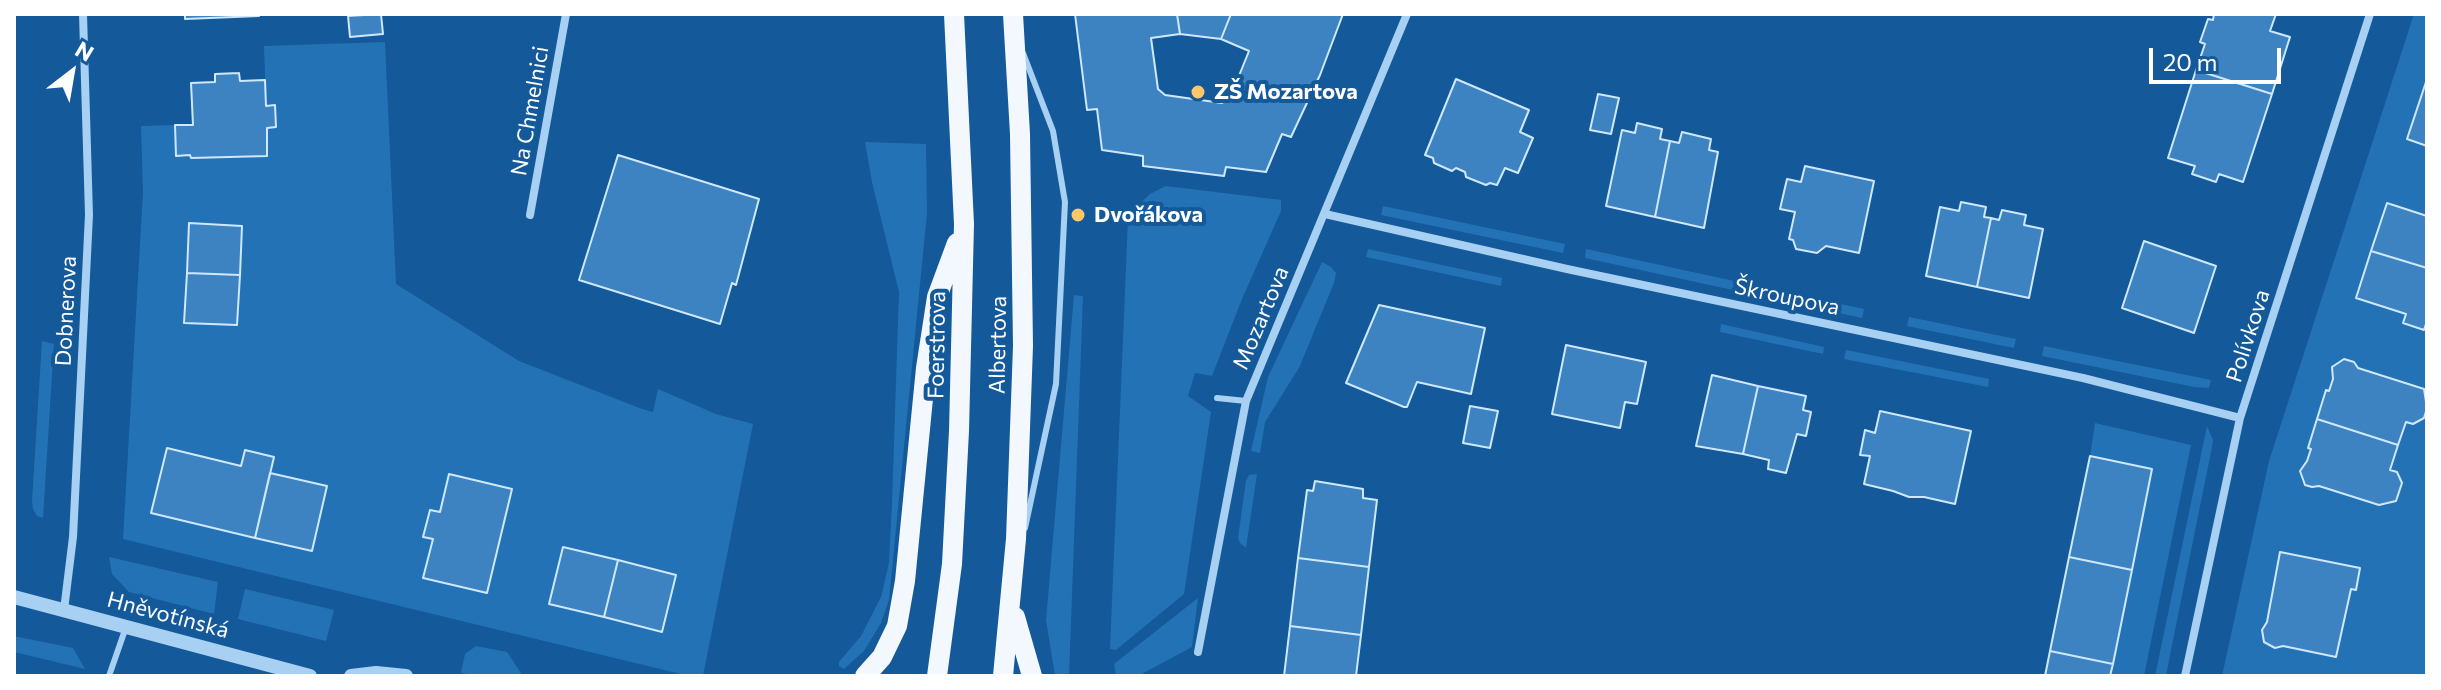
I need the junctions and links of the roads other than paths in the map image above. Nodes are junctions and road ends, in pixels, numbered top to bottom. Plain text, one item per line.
1 (83, 14) edge
2 (566, 14) edge
3 (954, 14) edge
4 (1407, 14) edge
5 (2370, 14) edge
6 (1013, 23) edge
7 (1325, 214) junction
8 (530, 215) dead end
9 (964, 224) junction
10 (1217, 398) dead end
11 (1246, 401) junction
12 (2240, 418) junction
13 (1014, 574) junction
14 (14, 597) edge
15 (1012, 606) junction
16 (64, 610) junction
17 (126, 627) junction
18 (1198, 652) dead end
19 (109, 676) edge
20 (310, 676) edge
21 (351, 676) edge
22 (406, 676) edge
23 (865, 676) edge
24 (937, 676) edge
25 (1003, 676) edge
26 (1032, 676) edge
27 (2185, 676) edge

1 - 16 street, Dobnerova
2 - 8 street, Na Chmelnici
3 - 9 main road, Foerstrova
4 - 7 street, Mozartova
5 - 12 street, Polívkova
6 - 13 main road, Albertova
6 - 13 lane
7 - 11 street, Mozartova
7 - 12 street, Škroupova
9 - 23 main road
9 - 24 main road, Foerstrova
10 - 11 lane
11 - 18 street, Mozartova
12 - 27 street, Polívkova
13 - 15 main road, Albertova
14 - 16 street, Hněvotínská
15 - 25 main road, Albertova
15 - 26 main road
16 - 17 street, Hněvotínská
17 - 19 lane
17 - 20 street, Hněvotínská
21 - 22 street

